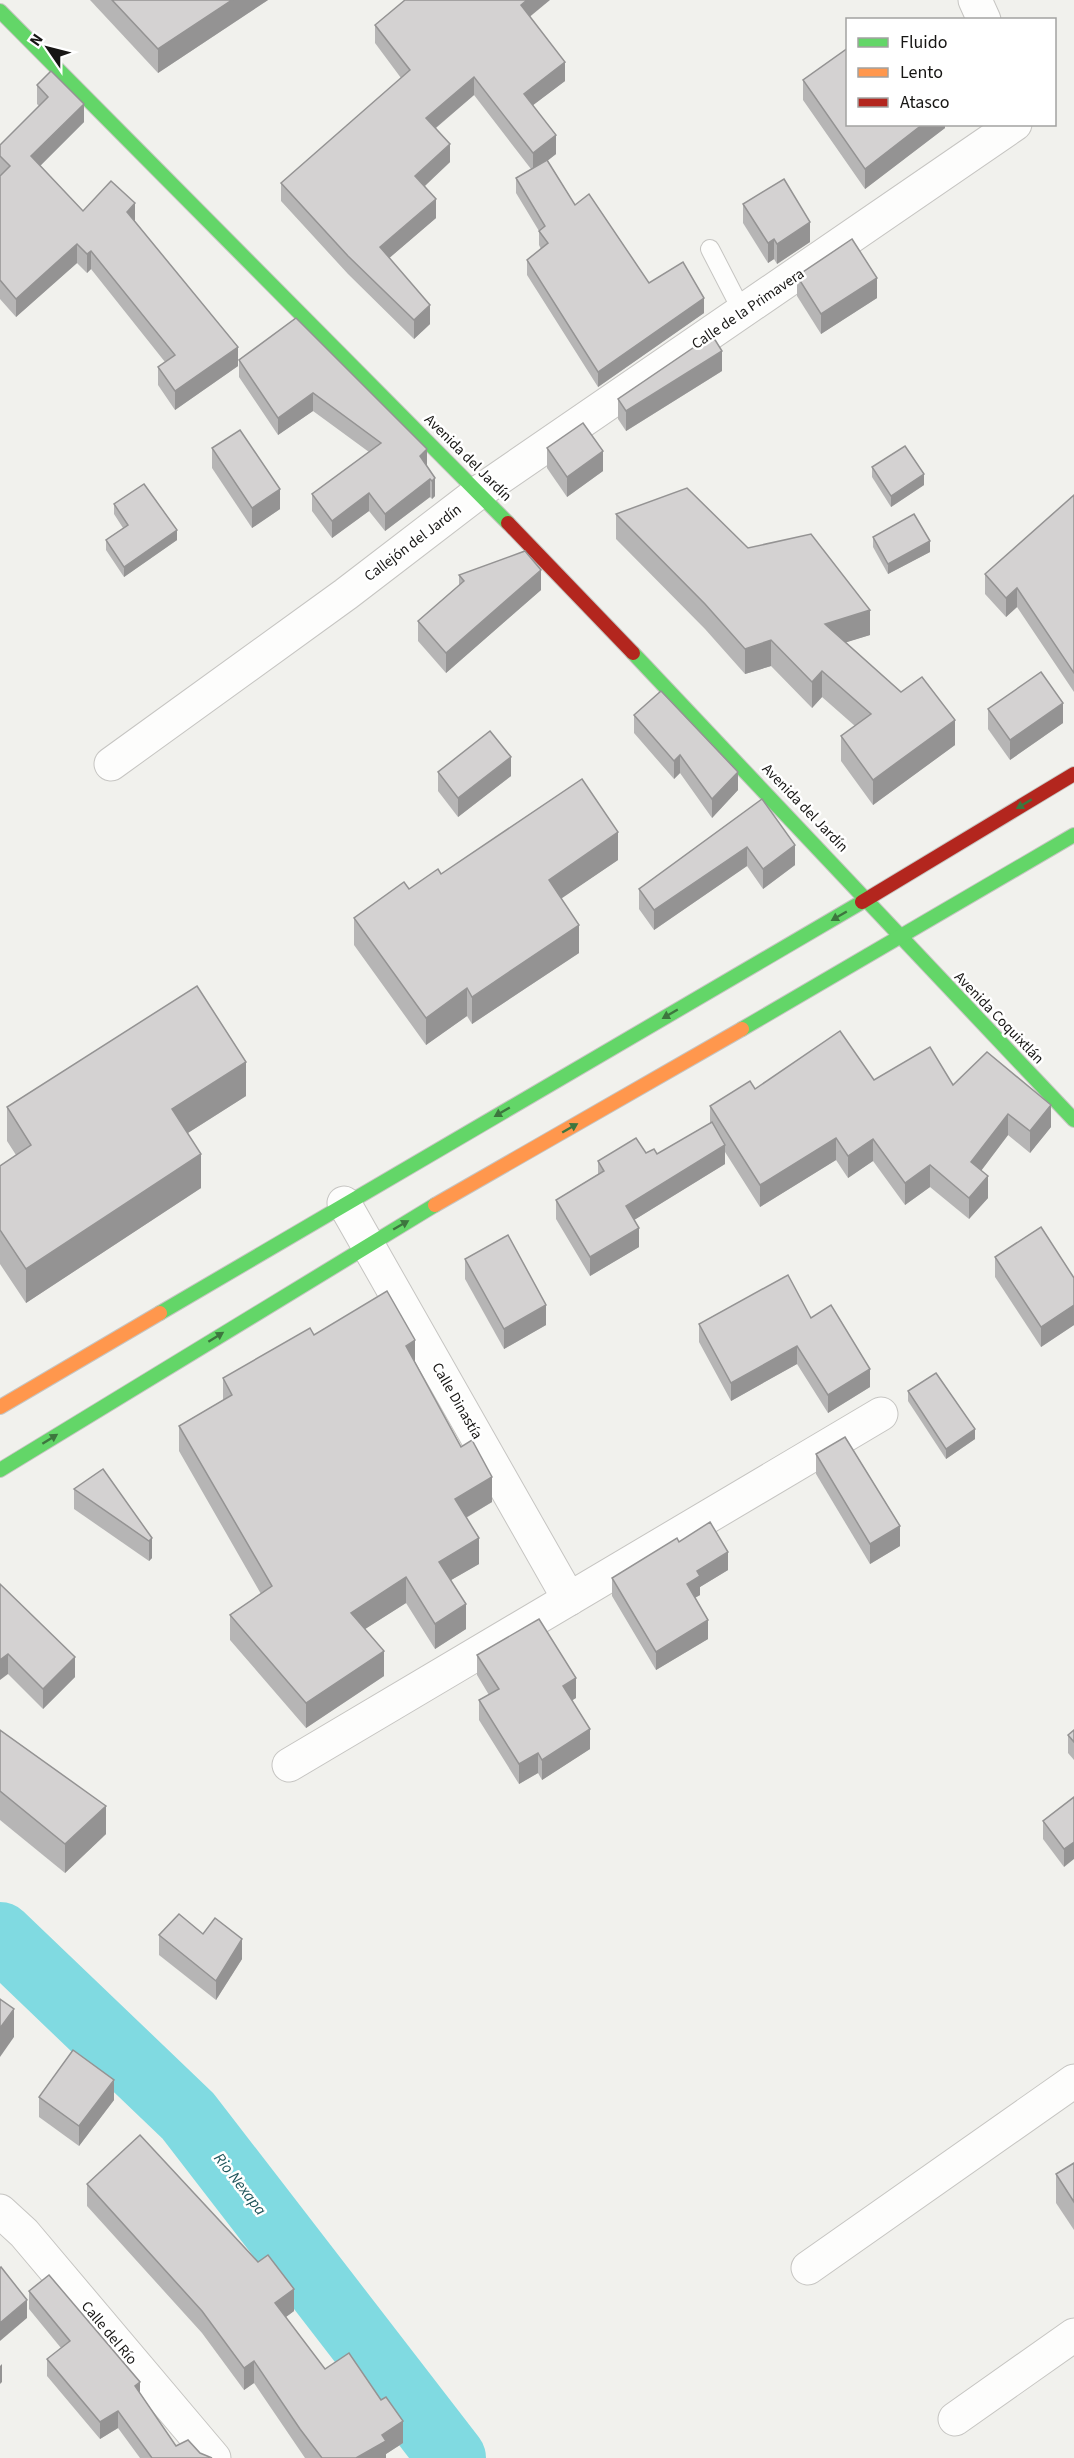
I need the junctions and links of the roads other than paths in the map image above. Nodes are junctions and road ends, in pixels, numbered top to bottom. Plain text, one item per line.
1 (975, 0) edge
2 (0, 11) edge
3 (983, 18) edge
4 (1012, 126) edge
5 (710, 249) dead end
6 (742, 313) junction
7 (479, 492) junction
8 (111, 764) dead end
9 (1074, 774) edge
10 (1074, 835) edge
11 (868, 899) junction
12 (900, 938) junction
13 (1074, 1120) edge
14 (344, 1203) junction
15 (368, 1244) junction
16 (0, 1407) edge
17 (880, 1414) dead end
18 (0, 1470) edge
19 (569, 1599) junction
20 (289, 1765) dead end
21 (1074, 2081) edge
22 (0, 2211) edge
23 (808, 2268) dead end
24 (1074, 2335) edge
25 (955, 2419) dead end
26 (214, 2458) edge

1 - 3 street
2 - 7 main road, Avenida del Jardín
4 - 6 street, Calle de la Primavera
5 - 6 lane
6 - 7 street, Calle de la Primavera
7 - 8 street, Callejón del Jardín
7 - 11 main road, Avenida del Jardín
9 -> 11 main road
10 - 12 main road
11 - 12 main road, Avenida del Jardín
11 -> 14 main road
12 - 13 main road, Avenida Coquixtlán
15 -> 12 main road
14 - 15 street, Calle Dinastía
14 - 16 main road
18 -> 15 main road
15 - 19 street, Calle Dinastía
17 - 19 street
19 - 20 street
21 - 23 street
22 - 26 street, Calle del Río
24 - 25 street

